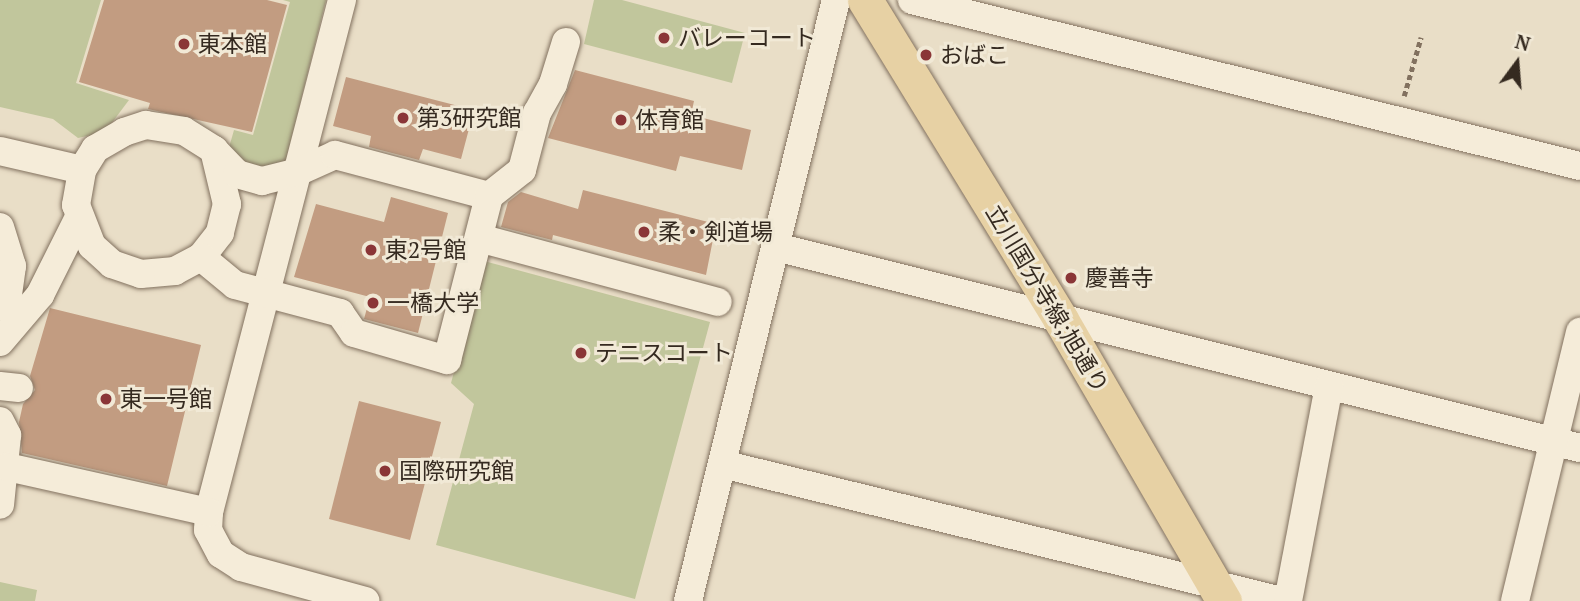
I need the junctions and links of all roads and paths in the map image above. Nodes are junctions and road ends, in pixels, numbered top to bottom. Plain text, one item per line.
1 (342, 0) edge
2 (836, 0) edge
3 (864, 0) edge
4 (912, 0) edge
5 (1422, 37) dead end
6 (566, 42) dead end
7 (1397, 122) junction
8 (214, 150) junction
9 (0, 151) edge
10 (1580, 166) edge
11 (82, 170) junction
12 (295, 173) junction
13 (489, 196) junction
14 (78, 219) junction
15 (0, 227) edge
16 (479, 238) junction
17 (776, 247) junction
18 (201, 257) junction
19 (235, 285) junction
20 (265, 292) junction
21 (718, 302) dead end
22 (0, 307) edge
23 (1061, 320) junction
24 (258, 321) junction
25 (1580, 332) edge
26 (0, 342) edge
27 (1329, 386) junction
28 (0, 421) edge
29 (1553, 441) junction
30 (1580, 447) edge
31 (722, 464) junction
32 (7, 467) junction
33 (0, 505) edge
34 (209, 512) junction
35 (1219, 593) edge
36 (365, 601) edge
37 (688, 601) edge
38 (1282, 601) edge
39 (1288, 601) edge
40 (1515, 601) edge

1 - 12 street
2 - 17 street
3 - 23 main road, 立川国分寺線;旭通り
4 - 7 street
5 - 7 path
6 - 13 street
7 - 10 street
8 - 11 street
8 - 12 street
8 - 18 street
9 - 11 street
11 - 14 street
12 - 13 street
12 - 20 street
13 - 16 street
14 - 18 street
14 - 26 street
15 - 22 street
16 - 20 street
16 - 21 street
17 - 23 street
17 - 31 street
18 - 19 street
19 - 20 street
19 - 24 street
20 - 24 street
23 - 27 street
23 - 35 main road, 立川国分寺線;旭通り
24 - 34 street
25 - 29 street
27 - 29 street
27 - 39 street
28 - 32 street
29 - 30 street
29 - 40 street
31 - 35 street
31 - 37 street
32 - 33 street
32 - 34 street
34 - 36 street
35 - 38 street

